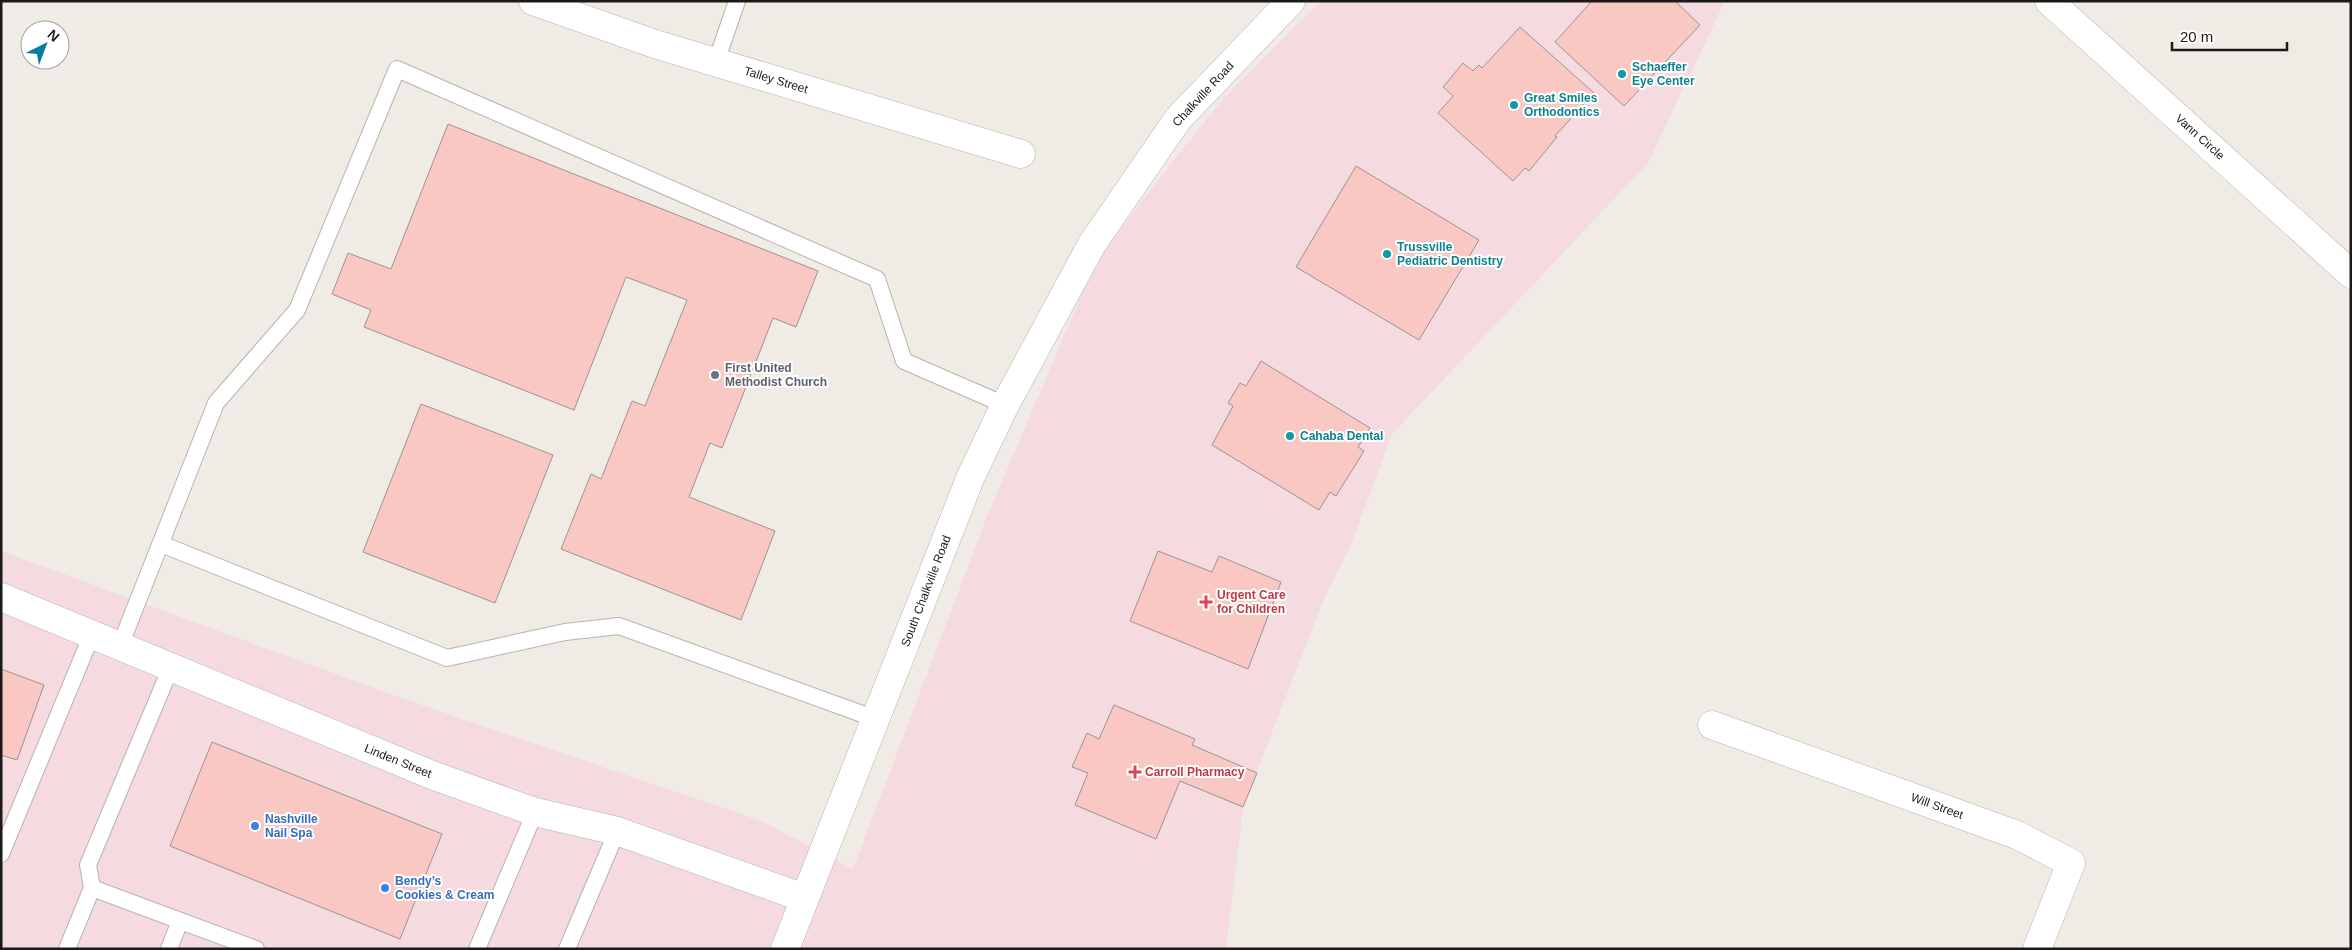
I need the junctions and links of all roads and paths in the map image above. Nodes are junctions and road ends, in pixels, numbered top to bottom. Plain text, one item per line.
1 (533, 1) edge
2 (737, 1) edge
3 (1291, 1) edge
4 (2049, 1) edge
5 (716, 62) junction
6 (1021, 154) dead end
7 (1092, 244) joint
8 (2351, 274) edge
9 (1005, 405) junction
10 (161, 544) junction
11 (1, 597) edge
12 (92, 634) junction
13 (120, 646) junction
14 (171, 667) junction
15 (876, 719) junction
16 (1712, 725) dead end
17 (535, 812) junction
18 (617, 831) junction
19 (1, 854) edge
20 (92, 888) junction
21 (804, 898) junction
22 (180, 921) junction
23 (67, 949) edge
24 (168, 949) edge
25 (256, 949) edge
26 (477, 949) edge
27 (567, 949) edge
28 (785, 949) edge
29 (2037, 949) edge

1 - 5 street, Talley Street
2 - 5 lane
3 - 7 street, Chalkville Road
4 - 8 street, Vann Circle
5 - 6 street, Talley Street
7 - 9 street, South Chalkville Road
9 - 10 lane
9 - 15 street, South Chalkville Road
10 - 13 lane
10 - 15 lane
11 - 12 street, Linden Street
12 - 13 street, Linden Street
12 - 19 lane
13 - 14 street, Linden Street
14 - 17 street, Linden Street
14 - 20 lane
15 - 21 street, South Chalkville Road
16 - 29 street, Will Street
17 - 18 street, Linden Street
17 - 26 lane
18 - 21 street, Linden Street
18 - 27 lane
20 - 22 lane
20 - 23 lane
21 - 28 street, South Chalkville Road
22 - 24 lane
22 - 25 lane

